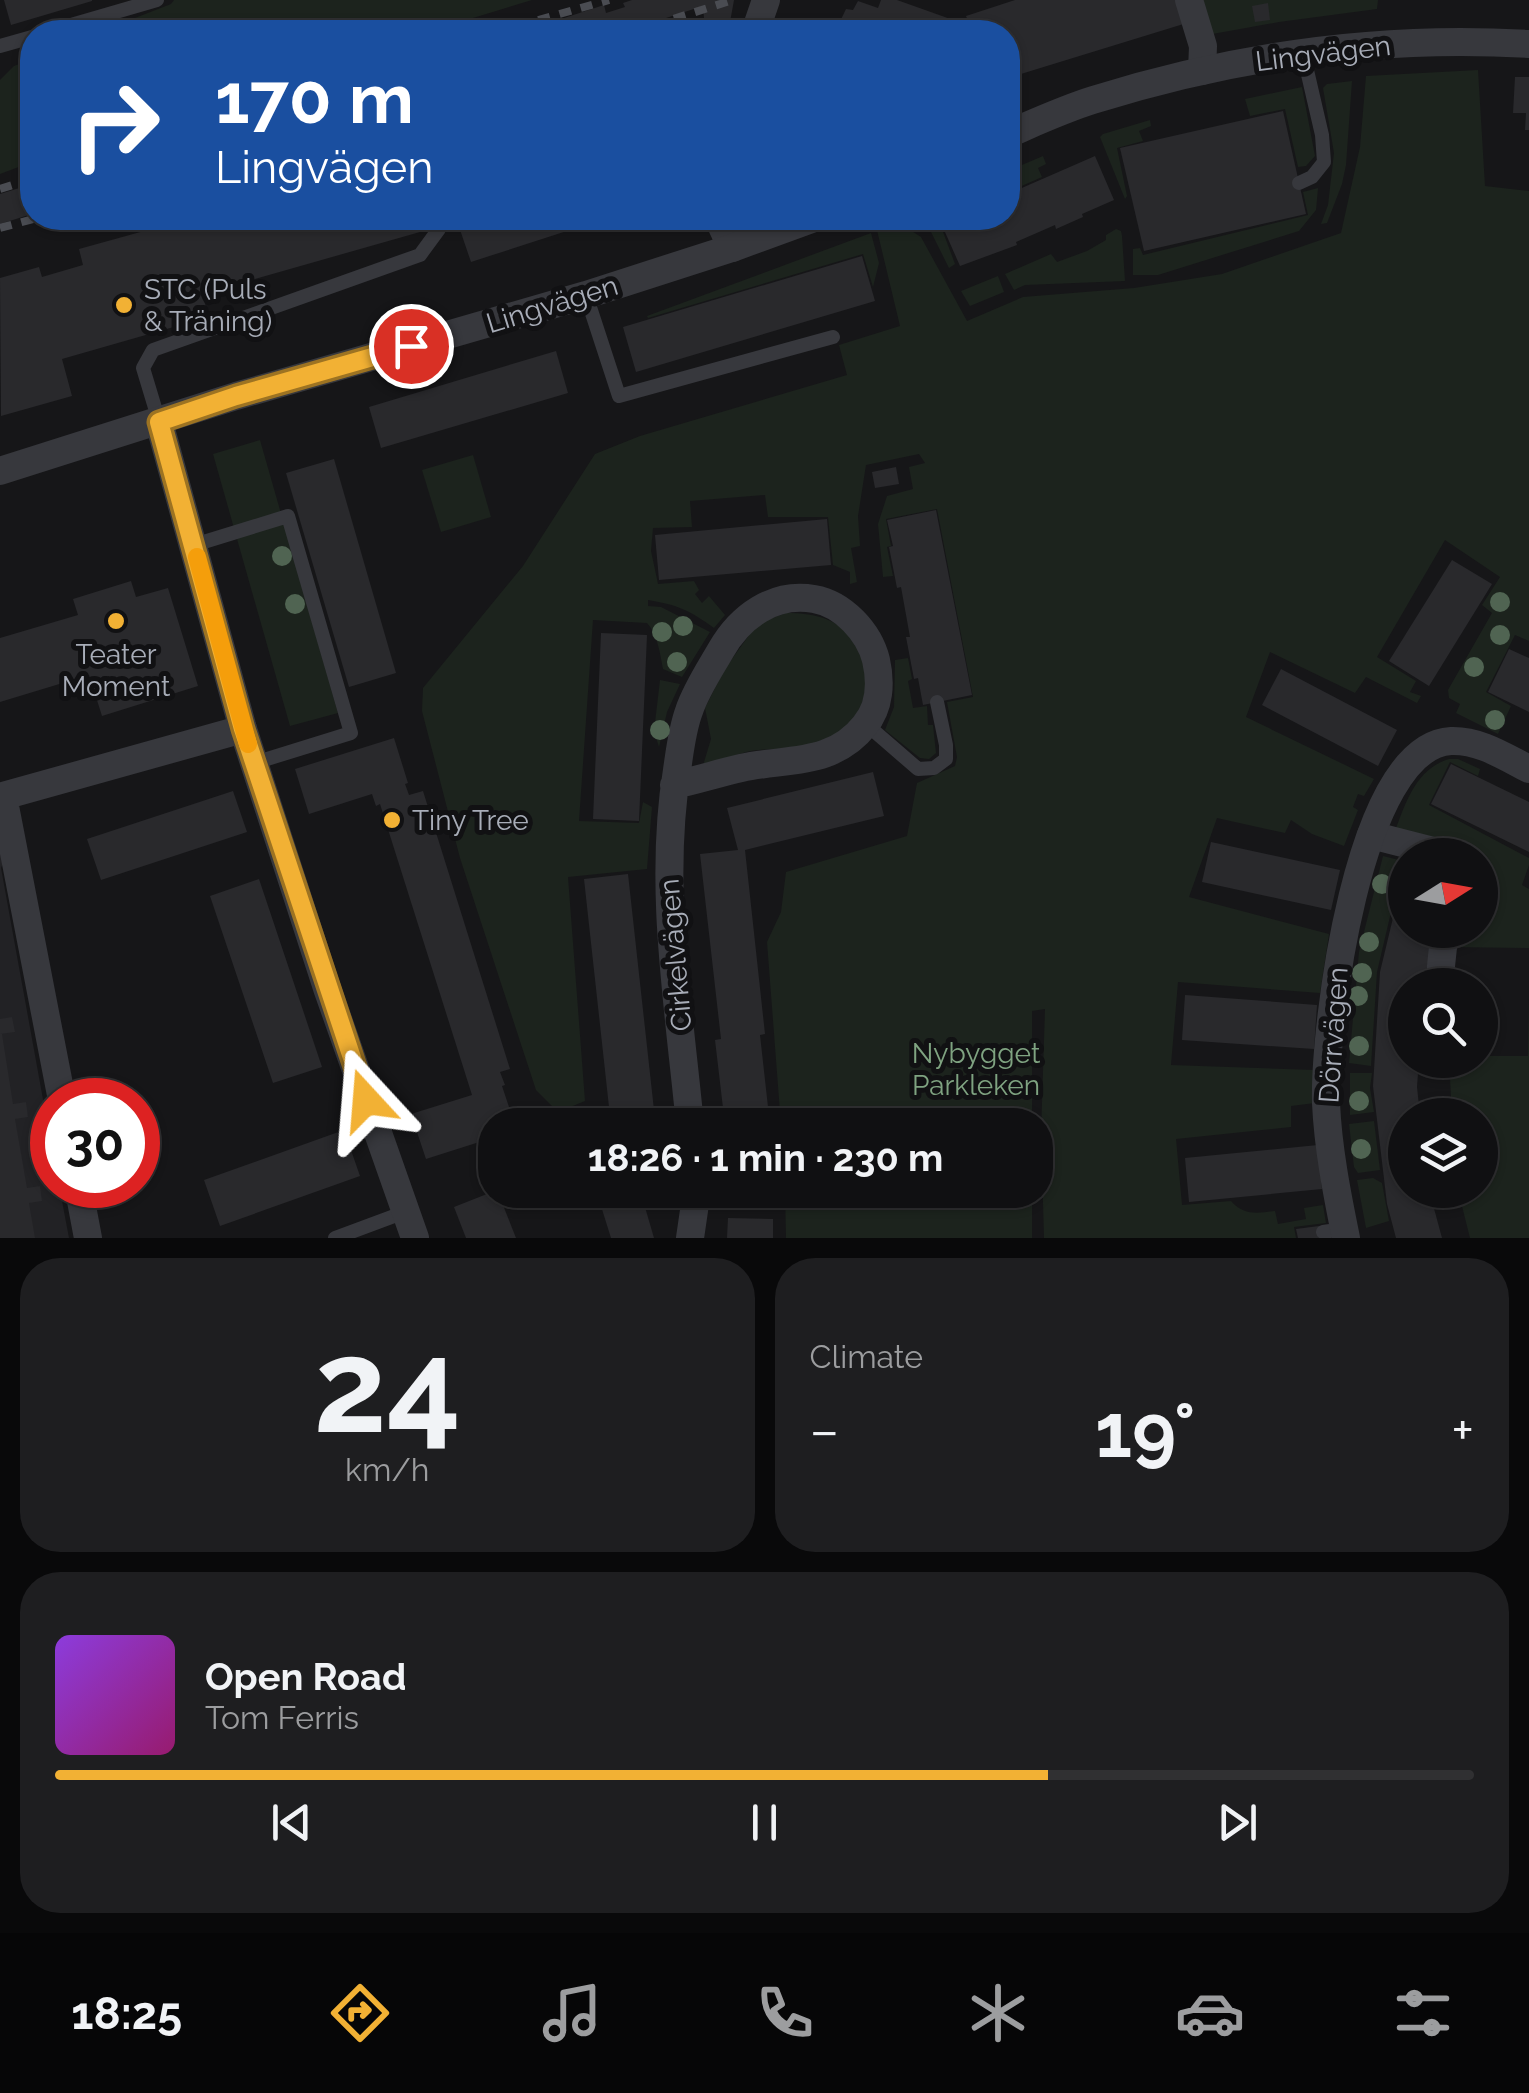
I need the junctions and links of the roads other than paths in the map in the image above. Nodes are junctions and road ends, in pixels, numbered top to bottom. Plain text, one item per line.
1 (157, 0) edge
2 (1190, 0) edge
3 (88, 20) edge
4 (1529, 44) edge
5 (1303, 52) junction
6 (1202, 71) junction
7 (1020, 129) edge
8 (1299, 183) dead end
9 (439, 230) edge
10 (724, 230) edge
11 (781, 230) edge
12 (732, 248) junction
13 (586, 295) junction
14 (833, 337) dead end
15 (159, 422) junction
16 (0, 470) edge
17 (194, 545) junction
18 (937, 702) dead end
19 (866, 724) junction
20 (243, 729) junction
21 (254, 763) junction
22 (1529, 769) edge
23 (674, 785) junction
24 (1371, 836) junction
25 (1388, 840) edge
26 (58, 1078) edge
27 (688, 1108) edge
28 (82, 1208) edge
29 (694, 1208) edge
30 (410, 1225) edge
31 (1338, 1233) edge
32 (88, 1238) edge
33 (335, 1238) edge
34 (690, 1238) edge

1 - 3 lane
2 - 6 street
4 - 5 street, Lingvägen
5 - 6 street, Lingvägen
5 - 8 lane
6 - 7 street, Lingvägen
9 - 15 lane
10 - 12 street
11 - 12 street, Lingvägen
12 - 13 street, Lingvägen
13 - 14 lane
13 - 15 street, Lingvägen
15 - 16 street, Lingvägen
15 - 17 street
17 - 20 street
17 - 21 lane
18 - 19 lane
19 - 23 street
19 - 23 street, Cirkelvägen
20 - 21 street
20 - 26 street
21 - 30 street
22 - 24 street, Dörrvägen
23 - 27 street, Cirkelvägen
24 - 25 street
24 - 31 street, Dörrvägen
28 - 32 street
29 - 34 street
30 - 33 lane

